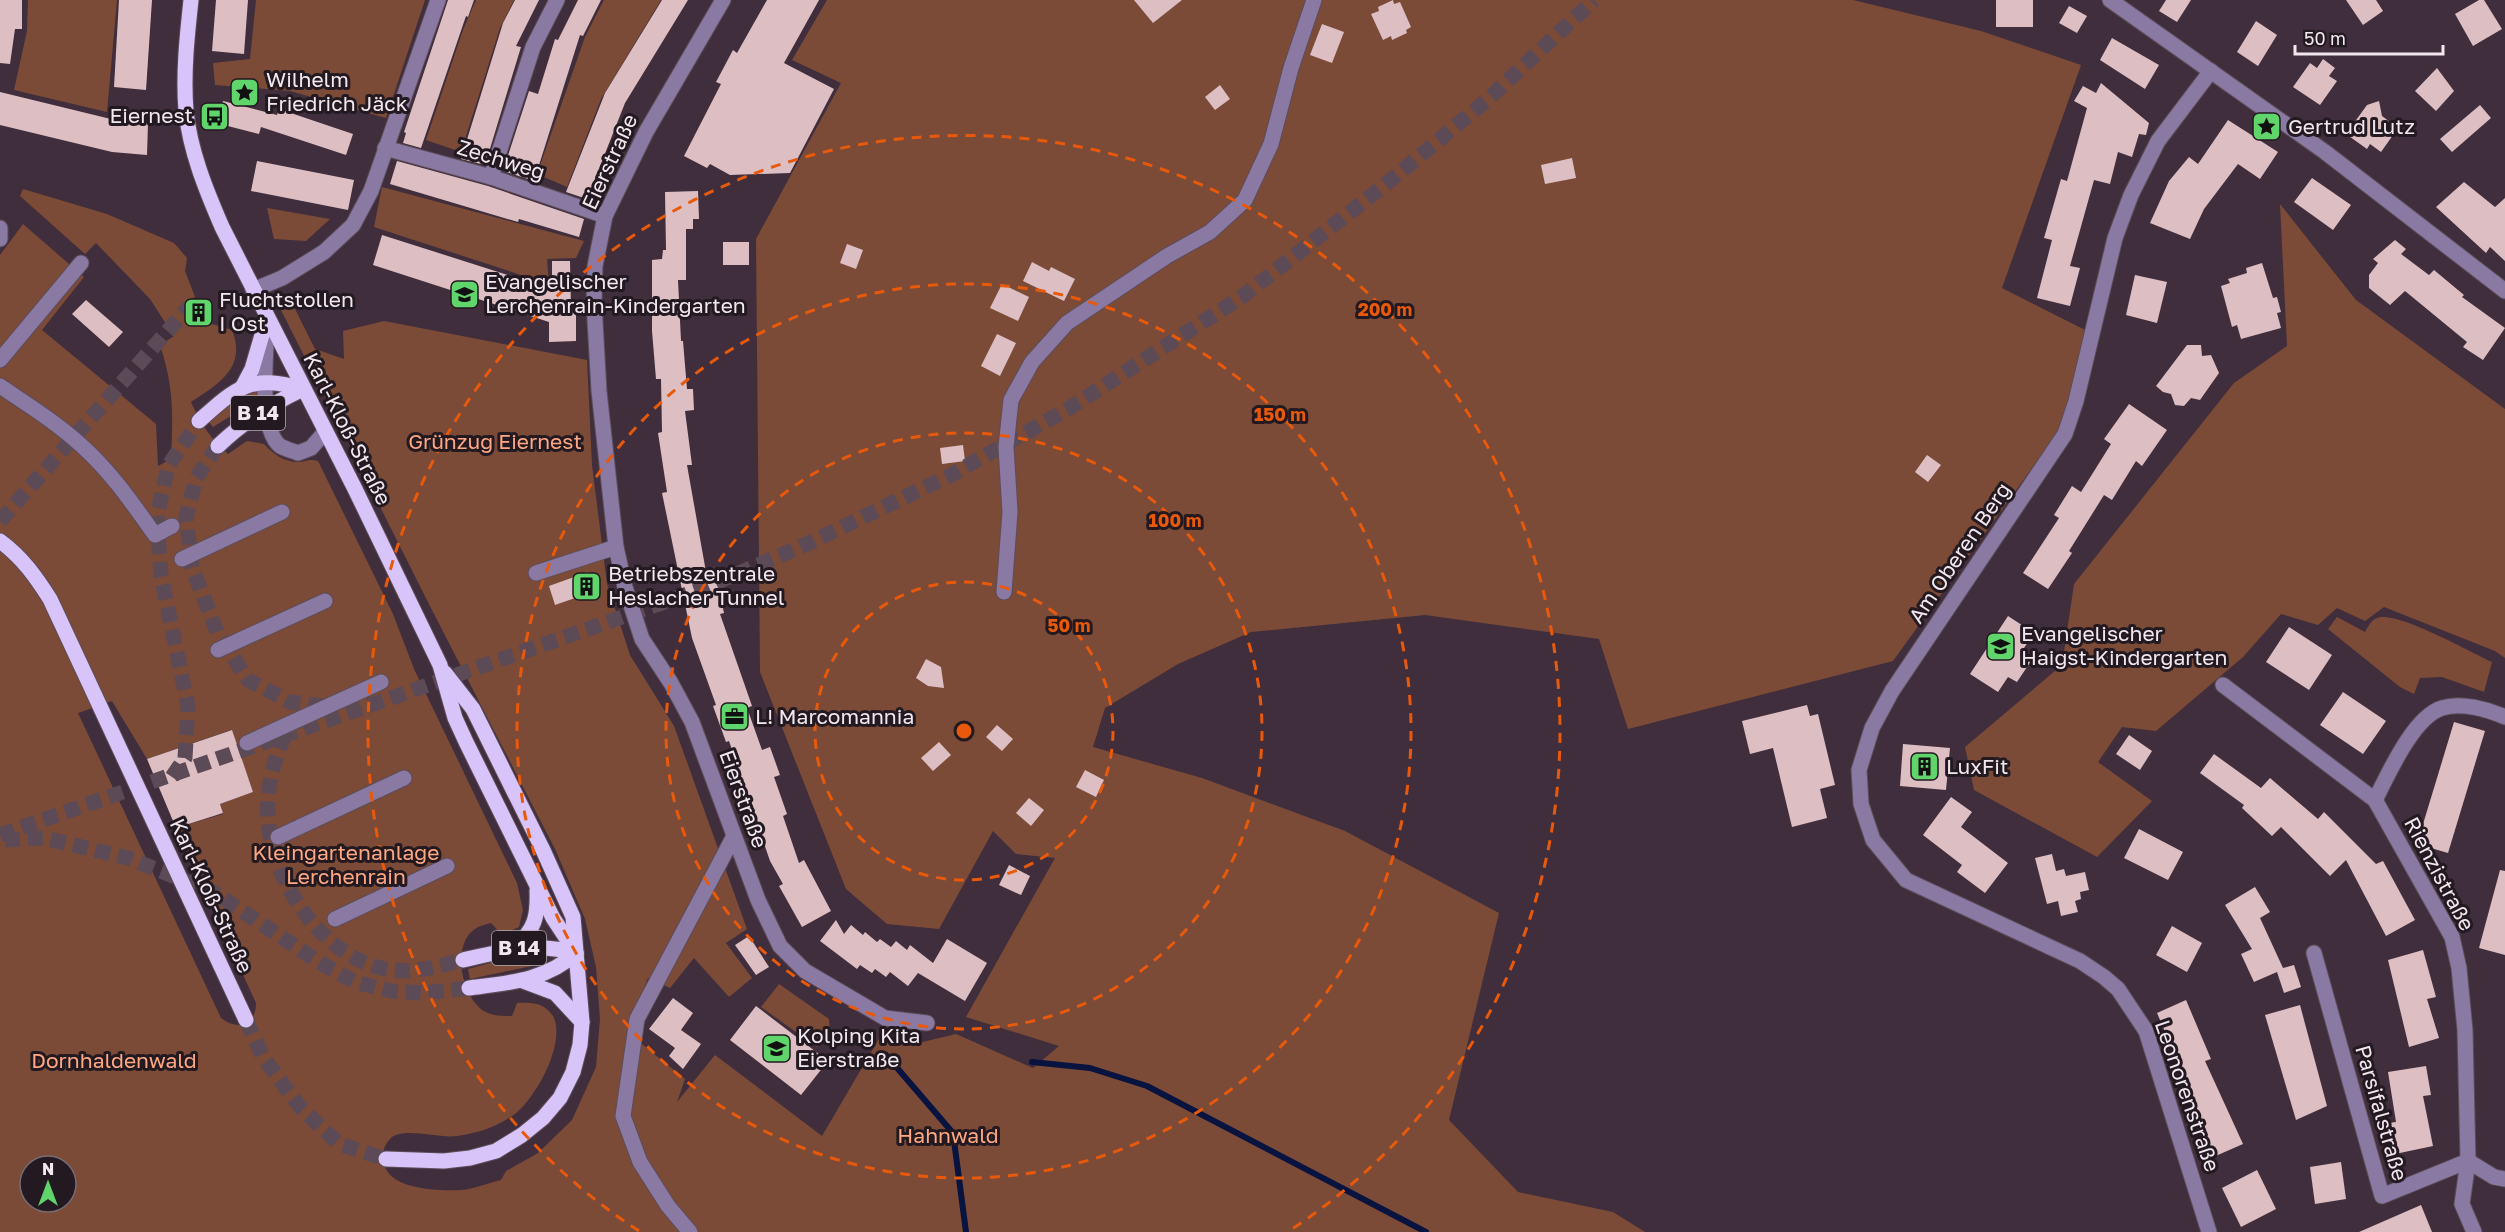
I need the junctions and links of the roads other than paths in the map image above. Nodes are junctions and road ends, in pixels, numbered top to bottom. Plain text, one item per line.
1 (191, 0) edge
2 (438, 0) edge
3 (557, 0) edge
4 (723, 0) edge
5 (1314, 0) edge
6 (2110, 0) edge
7 (2211, 70) junction
8 (385, 148) junction
9 (491, 177) junction
10 (605, 216) junction
11 (0, 228) edge
12 (0, 239) edge
13 (81, 263) dead end
14 (253, 290) junction
15 (2505, 291) edge
16 (267, 318) junction
17 (0, 360) edge
18 (264, 381) junction
19 (0, 386) edge
20 (243, 386) junction
21 (303, 389) junction
22 (267, 408) junction
23 (199, 421) tunnel mouth
24 (325, 432) junction
25 (218, 446) tunnel mouth
26 (282, 512) dead end
27 (172, 526) dead end
28 (0, 541) edge
29 (616, 547) junction
30 (182, 559) dead end
31 (536, 573) dead end
32 (1004, 592) dead end
33 (325, 601) dead end
34 (219, 650) dead end
35 (440, 665) junction
36 (381, 682) dead end
37 (2223, 685) dead end
38 (2505, 717) edge
39 (247, 742) dead end
40 (404, 778) dead end
41 (2375, 800) junction
42 (734, 836) junction
43 (278, 837) dead end
44 (447, 866) dead end
45 (537, 887) junction
46 (335, 920) dead end
47 (515, 948) junction
48 (576, 953) junction
49 (2313, 953) dead end
50 (463, 960) tunnel mouth
51 (2079, 961) joint
52 (523, 981) junction
53 (469, 988) tunnel mouth
54 (246, 1020) tunnel mouth
55 (582, 1022) junction
56 (927, 1023) dead end
57 (386, 1159) tunnel mouth
58 (2468, 1161) junction
59 (2505, 1179) edge
60 (690, 1232) edge
61 (2209, 1232) edge
62 (2474, 1232) edge

1 - 14 main road, Karl-Kloß-Straße
2 - 8 street
3 - 9 street
4 - 10 street, Eierstraße
5 - 32 street
6 - 7 street
7 - 15 street
7 - 51 street, Am Oberen Berg
8 - 9 street, Zechweg
8 - 14 street
9 - 10 street, Zechweg
10 - 29 street, Eierstraße
11 - 12 street
13 - 17 street
14 - 16 main road, Karl-Kloß-Straße
16 - 18 street
16 - 20 main road, B 14
16 - 21 main road, Karl-Kloß-Straße
18 - 20 main road, B 14
18 - 21 main road, B 14
18 - 22 street
19 - 27 street
20 - 23 main road, B 14
21 - 22 main road, B 14
21 - 24 main road, Karl-Kloß-Straße
22 - 24 street
22 - 25 main road, B 14
24 - 35 main road, Karl-Kloß-Straße
26 - 30 street
28 - 54 main road, Karl-Kloß-Straße
29 - 31 street
29 - 42 street, Eierstraße
33 - 34 street
35 - 45 main road, Karl-Kloß-Straße
35 - 48 main road, Karl-Kloß-Straße
36 - 39 street
37 - 41 street, Rienzistraße
38 - 41 street
40 - 43 street
41 - 58 street, Rienzistraße
42 - 56 street, Eierstraße
42 - 60 street
44 - 46 street
45 - 47 main road, B 14
45 - 48 main road, Karl-Kloß-Straße
47 - 48 main road, B 14
47 - 50 main road, B 14
48 - 52 main road, B 14
48 - 55 main road, Karl-Kloß-Straße
49 - 58 street, Parsifalstraße
51 - 61 street, Leonorenstraße
52 - 53 main road, B 14
52 - 55 main road, B 14
55 - 57 main road, Karl-Kloß-Straße
58 - 59 street
58 - 62 street, Rienzistraße

